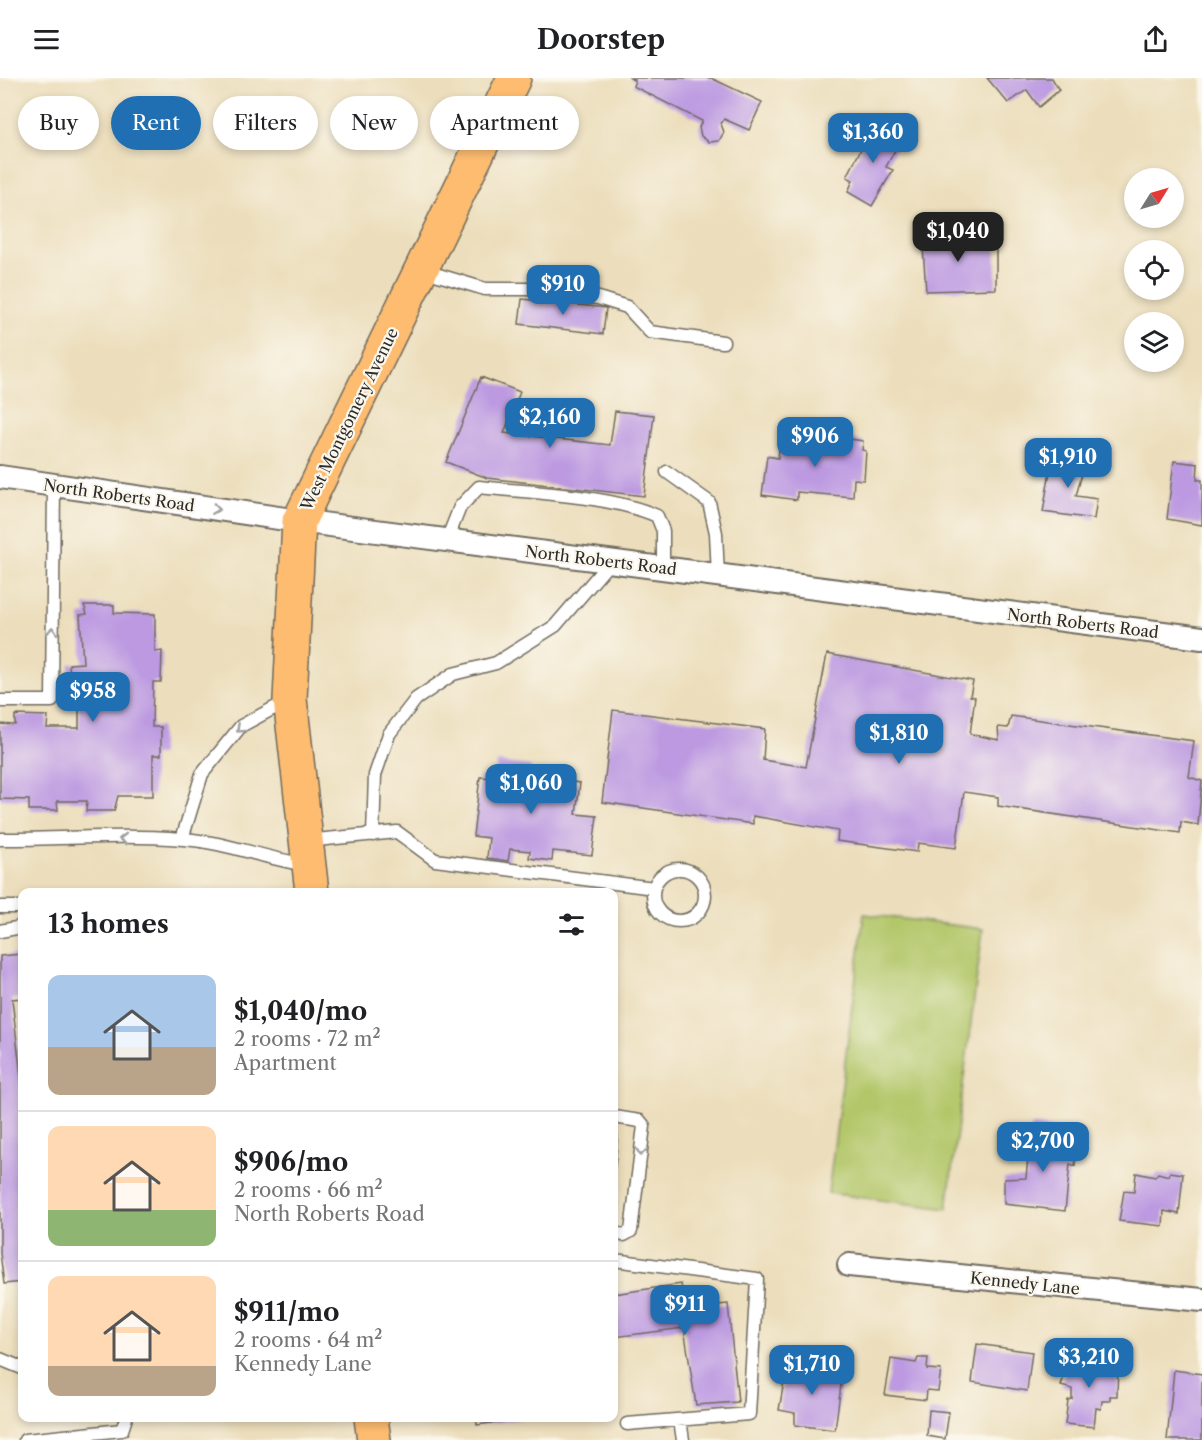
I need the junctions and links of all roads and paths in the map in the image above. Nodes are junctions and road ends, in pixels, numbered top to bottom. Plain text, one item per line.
1 (514, 78) edge
2 (421, 270) junction
3 (723, 342) dead end
4 (667, 472) dead end
5 (0, 477) edge
6 (54, 485) junction
7 (299, 521) junction
8 (447, 540) junction
9 (610, 562) junction
10 (663, 568) junction
11 (718, 576) junction
12 (1202, 638) edge
13 (290, 699) junction
14 (0, 701) edge
15 (373, 835) junction
16 (0, 839) edge
17 (182, 839) junction
18 (309, 866) edge
19 (654, 888) junction
20 (0, 907) edge
21 (18, 907) edge
22 (18, 928) edge
23 (0, 931) edge
24 (618, 1118) edge
25 (618, 1234) edge
26 (618, 1261) edge
27 (849, 1265) dead end
28 (1202, 1300) edge
29 (0, 1359) edge
30 (18, 1366) edge
31 (680, 1420) junction
32 (125, 1422) edge
33 (372, 1422) edge
34 (627, 1424) dead end
35 (25, 1440) edge
36 (374, 1440) edge
37 (683, 1440) edge

1 - 2 main road, West Montgomery Avenue
2 - 3 lane
2 - 7 main road, West Montgomery Avenue
4 - 11 lane
5 - 6 street, North Roberts Road
6 -> 7 street, North Roberts Road
14 -> 6 lane
7 - 8 street, North Roberts Road
7 - 13 main road, West Montgomery Avenue
8 - 9 street, North Roberts Road
8 - 10 lane
9 - 10 street, North Roberts Road
9 - 15 lane
10 - 11 street, North Roberts Road
11 - 12 street, North Roberts Road
13 -> 17 lane
13 - 18 main road, West Montgomery Avenue
15 - 18 lane
15 - 19 lane
17 -> 16 lane
17 - 18 lane
19 - 19 lane
20 - 21 lane
22 - 23 lane
24 -> 25 lane
26 - 31 lane
27 - 28 street, Kennedy Lane
29 - 30 lane
31 - 34 lane
31 - 37 lane
32 - 35 lane
33 - 36 main road

